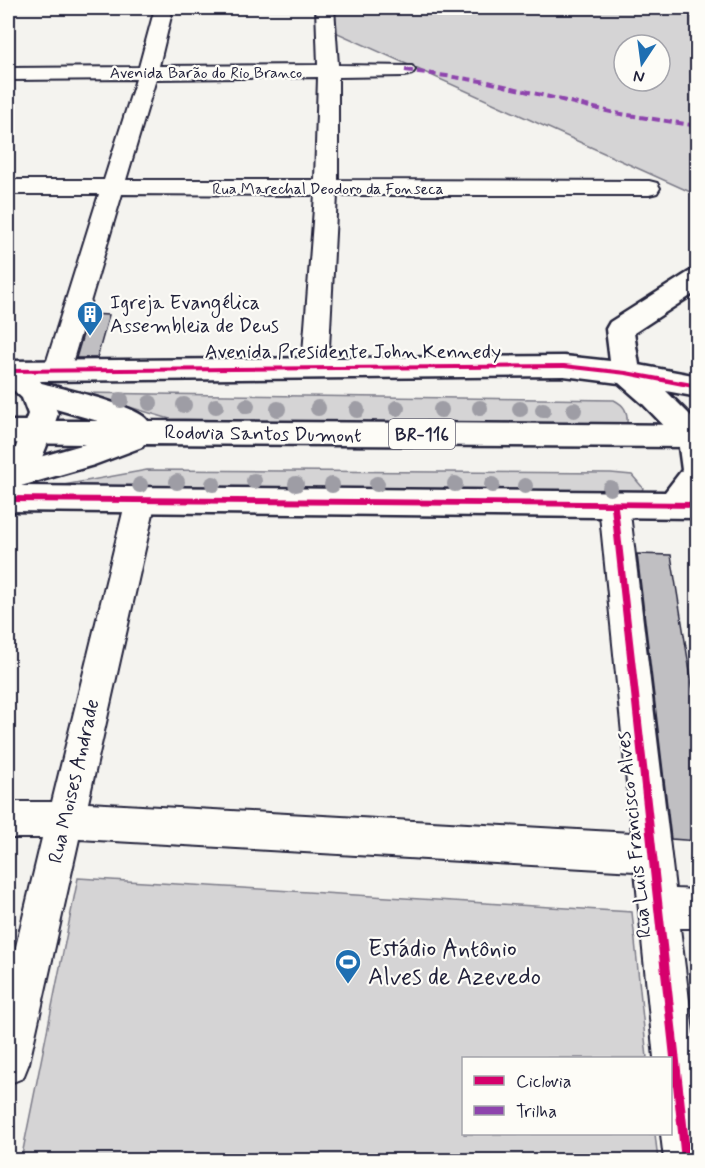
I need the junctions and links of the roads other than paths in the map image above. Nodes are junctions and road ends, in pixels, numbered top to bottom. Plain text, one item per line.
1 (164, 8) edge
2 (325, 8) edge
3 (405, 70) dead end
4 (327, 71) junction
5 (148, 72) junction
6 (8, 74) edge
7 (8, 187) edge
8 (114, 187) junction
9 (325, 188) junction
10 (649, 188) dead end
11 (698, 279) edge
12 (315, 367) junction
13 (8, 370) edge
14 (57, 370) junction
15 (626, 373) junction
16 (698, 387) edge
17 (34, 392) junction
18 (22, 432) edge
19 (147, 432) junction
20 (695, 436) edge
21 (10, 485) edge
22 (141, 500) junction
23 (614, 505) junction
24 (685, 505) edge
25 (8, 820) edge
26 (64, 820) junction
27 (651, 853) junction
28 (658, 908) junction
29 (698, 909) edge
30 (8, 1063) edge
31 (686, 1161) edge

1 - 5 street
2 - 4 street
3 - 4 street, Avenida Barão do Rio Branco
4 - 5 street, Avenida Barão do Rio Branco
4 - 9 street
5 - 6 street, Avenida Barão do Rio Branco
5 - 8 street
7 - 8 street, Rua Marechal Deodoro da Fonseca
8 - 9 street, Rua Marechal Deodoro da Fonseca
8 - 14 street
9 - 10 street, Rua Marechal Deodoro da Fonseca
9 - 12 street
11 - 15 main road
12 - 14 main road, Avenida Presidente John Kennedy
12 - 15 main road, Avenida Presidente John Kennedy
13 - 14 main road, Avenida Presidente John Kennedy
13 - 17 main road
15 - 16 main road, Avenida Presidente John Kennedy
15 - 20 main road
17 - 18 main road
17 - 19 main road
18 - 19 main road, Rodovia Santos Dumont / BR-116
18 - 21 main road
19 - 20 main road, Rodovia Santos Dumont / BR-116
19 - 21 main road
20 - 24 main road
21 - 22 main road
22 - 23 main road
22 - 26 street, Rua Moises Andrade
23 - 24 main road
23 - 27 street, Rua Luis Francisco Alves
25 - 26 street
26 - 27 street
26 - 30 street, Rua Moises Andrade
27 - 28 street, Rua Luis Francisco Alves
28 - 29 street
28 - 31 street, Rua Luis Francisco Alves

